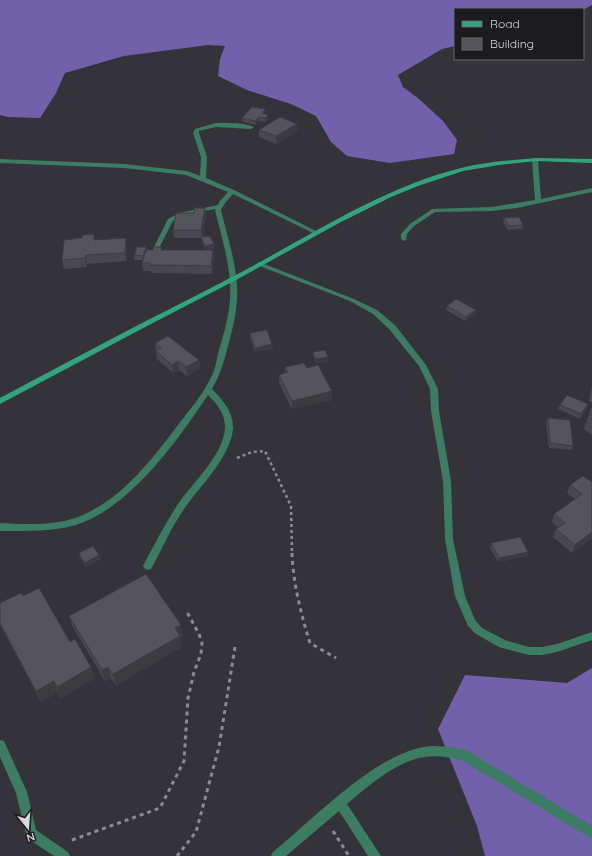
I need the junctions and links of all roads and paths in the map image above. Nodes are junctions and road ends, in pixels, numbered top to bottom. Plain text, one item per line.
1 (251, 127) edge
2 (534, 160) junction
3 (0, 161) edge
4 (592, 161) edge
5 (203, 179) junction
6 (592, 190) edge
7 (232, 191) junction
8 (538, 202) junction
9 (218, 207) junction
10 (315, 232) junction
11 (404, 239) dead end
12 (156, 249) edge
13 (259, 264) junction
14 (234, 278) junction
15 (208, 390) junction
16 (0, 401) edge
17 (207, 471) junction
18 (0, 526) edge
19 (148, 566) dead end
20 (187, 612) dead end
21 (592, 636) edge
22 (235, 647) dead end
23 (336, 658) dead end
24 (0, 745) edge
25 (340, 803) junction
26 (324, 818) junction
27 (592, 833) edge
28 (51, 847) junction
29 (287, 852) edge
30 (64, 856) edge
31 (177, 856) edge
32 (277, 856) edge
33 (349, 856) edge
34 (375, 856) edge

1 - 5 street
2 - 4 street
2 - 8 street
2 - 10 street
3 - 5 street
5 - 7 street
6 - 8 street
7 - 9 street
7 - 10 street
8 - 11 street
9 - 12 street
9 - 14 street
10 - 13 street
13 - 14 street
13 - 21 street
14 - 15 street
14 - 16 street
15 - 17 street
15 - 18 street
17 - 19 street
17 - 23 path
20 - 28 path
22 - 31 path
24 - 28 street
25 - 26 street
25 - 27 street
25 - 34 street
26 - 29 street
26 - 33 path
28 - 30 street
29 - 32 street

